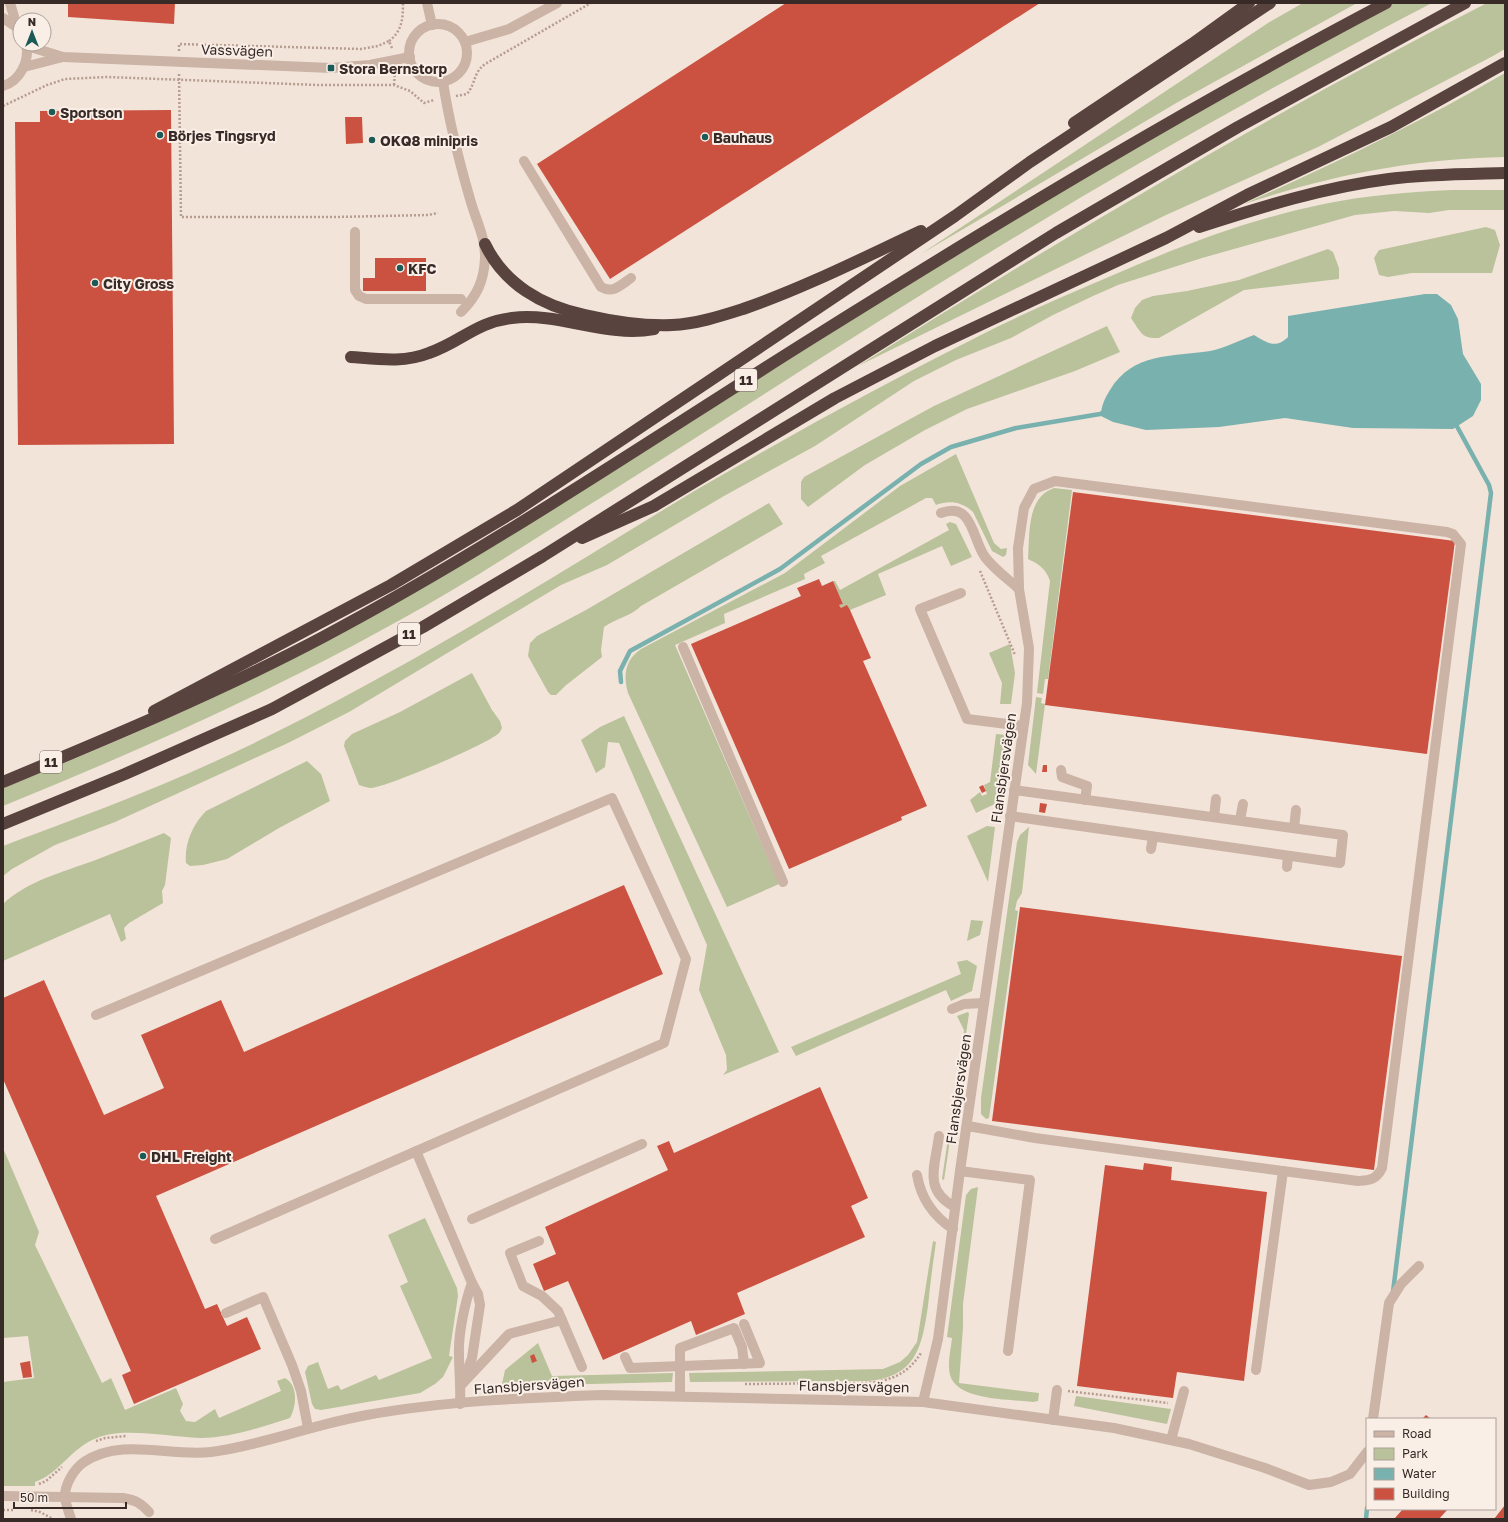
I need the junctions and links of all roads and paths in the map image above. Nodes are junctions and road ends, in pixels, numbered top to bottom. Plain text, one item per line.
1 (403, 3) edge
2 (427, 3) edge
3 (557, 3) edge
4 (1249, 3) edge
5 (1270, 3) edge
6 (1386, 3) edge
7 (1465, 3) edge
8 (3, 18) edge
9 (12, 25) edge
10 (432, 25) junction
11 (389, 41) junction
12 (465, 42) junction
13 (178, 44) dead end
14 (27, 52) edge
15 (47, 52) edge
16 (62, 57) junction
17 (410, 57) junction
18 (397, 60) junction
19 (1505, 63) edge
20 (24, 67) junction
21 (179, 80) dead end
22 (443, 82) junction
23 (394, 85) dead end
24 (3, 86) edge
25 (524, 161) dead end
26 (1505, 173) edge
27 (438, 213) dead end
28 (955, 216) junction
29 (355, 232) dead end
30 (1166, 238) junction
31 (485, 244) junction
32 (631, 278) dead end
33 (461, 299) dead end
34 (461, 312) dead end
35 (672, 325) junction
36 (351, 357) dead end
37 (941, 513) dead end
38 (542, 556) junction
39 (979, 569) dead end
40 (1019, 589) junction
41 (961, 593) dead end
42 (683, 647) dead end
43 (1017, 662) dead end
44 (1023, 726) junction
45 (99, 742) junction
46 (1061, 770) dead end
47 (3, 782) edge
48 (1014, 790) junction
49 (1216, 799) dead end
50 (1085, 800) junction
51 (1243, 804) dead end
52 (1296, 810) dead end
53 (1010, 816) junction
54 (1214, 817) junction
55 (1240, 820) junction
56 (3, 824) edge
57 (1294, 828) junction
58 (1152, 836) junction
59 (1151, 849) dead end
60 (1288, 856) junction
61 (1287, 867) dead end
62 (783, 882) dead end
63 (984, 1003) junction
64 (952, 1009) dead end
65 (96, 1015) dead end
66 (968, 1126) junction
67 (939, 1136) dead end
68 (642, 1144) dead end
69 (416, 1151) junction
70 (960, 1171) junction
71 (1283, 1171) junction
72 (917, 1175) dead end
73 (956, 1207) junction
74 (472, 1219) dead end
75 (952, 1230) junction
76 (214, 1239) dead end
77 (539, 1241) dead end
78 (1419, 1266) dead end
79 (472, 1282) junction
80 (226, 1313) dead end
81 (562, 1320) junction
82 (744, 1324) dead end
83 (923, 1347) dead end
84 (1008, 1351) dead end
85 (625, 1357) dead end
86 (744, 1364) junction
87 (680, 1366) junction
88 (582, 1367) dead end
89 (1256, 1370) dead end
90 (462, 1384) junction
91 (740, 1384) dead end
92 (1057, 1390) joint
93 (1184, 1392) dead end
94 (680, 1396) junction
95 (923, 1402) junction
96 (460, 1404) junction
97 (1180, 1405) junction
98 (1373, 1418) edge
99 (1054, 1420) junction
100 (308, 1428) junction
101 (128, 1436) dead end
102 (1171, 1440) junction
103 (90, 1444) dead end
104 (1366, 1453) edge
105 (64, 1465) dead end
106 (3, 1496) edge
107 (39, 1496) junction
108 (65, 1496) junction
109 (3, 1510) edge
110 (17, 1510) dead end
111 (24, 1510) dead end
112 (149, 1512) dead end
113 (53, 1519) edge
114 (71, 1519) edge

1 - 11 path
2 - 10 street
3 - 12 street
4 - 28 highway
5 - 28 highway
6 - 45 highway, 11
7 - 38 highway, 11
8 - 9 street
10 - 12 street
10 - 17 street
11 - 13 path
11 - 18 path
12 - 22 street
14 - 20 street, Vassvägen
15 - 16 street, Vassvägen
16 - 18 street, Vassvägen
16 - 20 street, Vassvägen
17 - 18 street, Vassvägen
17 - 22 street
18 - 23 path
19 - 30 highway
20 - 24 street
21 - 27 path
22 - 31 street
25 - 32 street
26 - 30 highway
28 - 35 highway
28 - 45 highway
29 - 33 street
30 - 38 highway
31 - 34 street
31 - 35 highway
35 - 36 highway
37 - 40 street
38 - 56 highway, 11
39 - 43 path
40 - 44 street, Flansbjersvägen
40 - 71 street, Flansbjersvägen
41 - 44 street
42 - 62 street
44 - 48 street, Flansbjersvägen
45 - 47 highway, 11
46 - 50 street
48 - 50 street
48 - 53 street, Flansbjersvägen
49 - 54 street
50 - 54 street
51 - 55 street
52 - 57 street
53 - 58 street
53 - 63 street, Flansbjersvägen
54 - 55 street
55 - 57 street
57 - 60 street
58 - 59 street
58 - 60 street
60 - 61 street
63 - 64 street
63 - 66 street, Flansbjersvägen
65 - 69 street
66 - 70 street, Flansbjersvägen
66 - 71 street
67 - 73 street
68 - 74 street
69 - 76 street
69 - 79 street
70 - 73 street, Flansbjersvägen
70 - 84 street
71 - 89 street
72 - 75 street
73 - 75 street, Flansbjersvägen
75 - 95 street, Flansbjersvägen
77 - 81 street
78 - 98 street
79 - 90 street
79 - 90 street
80 - 100 street
81 - 88 street
81 - 90 street
82 - 86 street
83 - 91 path
85 - 87 street
86 - 87 street
86 - 87 street
87 - 94 street
90 - 96 street
92 - 97 path
92 - 99 street
93 - 97 street
94 - 95 street, Flansbjersvägen
94 - 96 street, Flansbjersvägen
95 - 99 street
96 - 100 street, Flansbjersvägen
97 - 102 street
99 - 102 street
100 - 108 street, Flansbjersvägen
101 - 103 path
102 - 104 street
105 - 107 path
106 - 107 street
107 - 108 street
108 - 112 street
108 - 114 street
109 - 110 path
111 - 113 path

